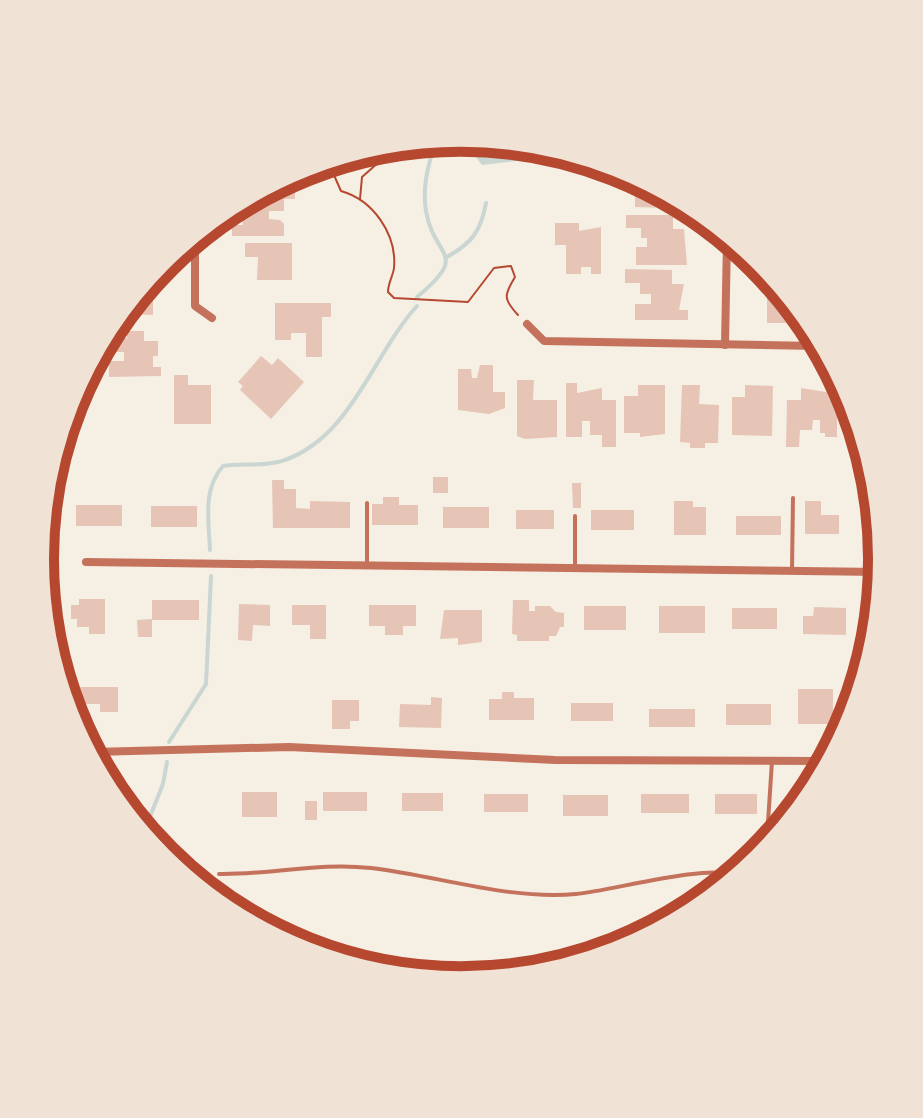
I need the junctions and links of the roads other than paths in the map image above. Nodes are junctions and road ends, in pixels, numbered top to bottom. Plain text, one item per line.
1 (727, 250) edge
2 (195, 251) edge
3 (212, 318) dead end
4 (527, 324) road end
5 (725, 345) junction
6 (808, 346) edge
7 (793, 498) dead end
8 (367, 503) dead end
9 (575, 516) dead end
10 (86, 562) dead end
11 (367, 566) junction
12 (575, 570) junction
13 (792, 571) junction
14 (869, 572) edge
15 (103, 752) edge
16 (772, 761) junction
17 (815, 761) edge
18 (768, 828) edge
19 (219, 874) dead end
20 (719, 875) edge

1 - 5 street
2 - 3 street
4 - 5 street
5 - 6 street
7 - 13 lane
8 - 11 lane
9 - 12 lane
10 - 11 street
11 - 12 street
12 - 13 street
13 - 14 street
15 - 16 street
16 - 17 street
16 - 18 lane
19 - 20 lane

